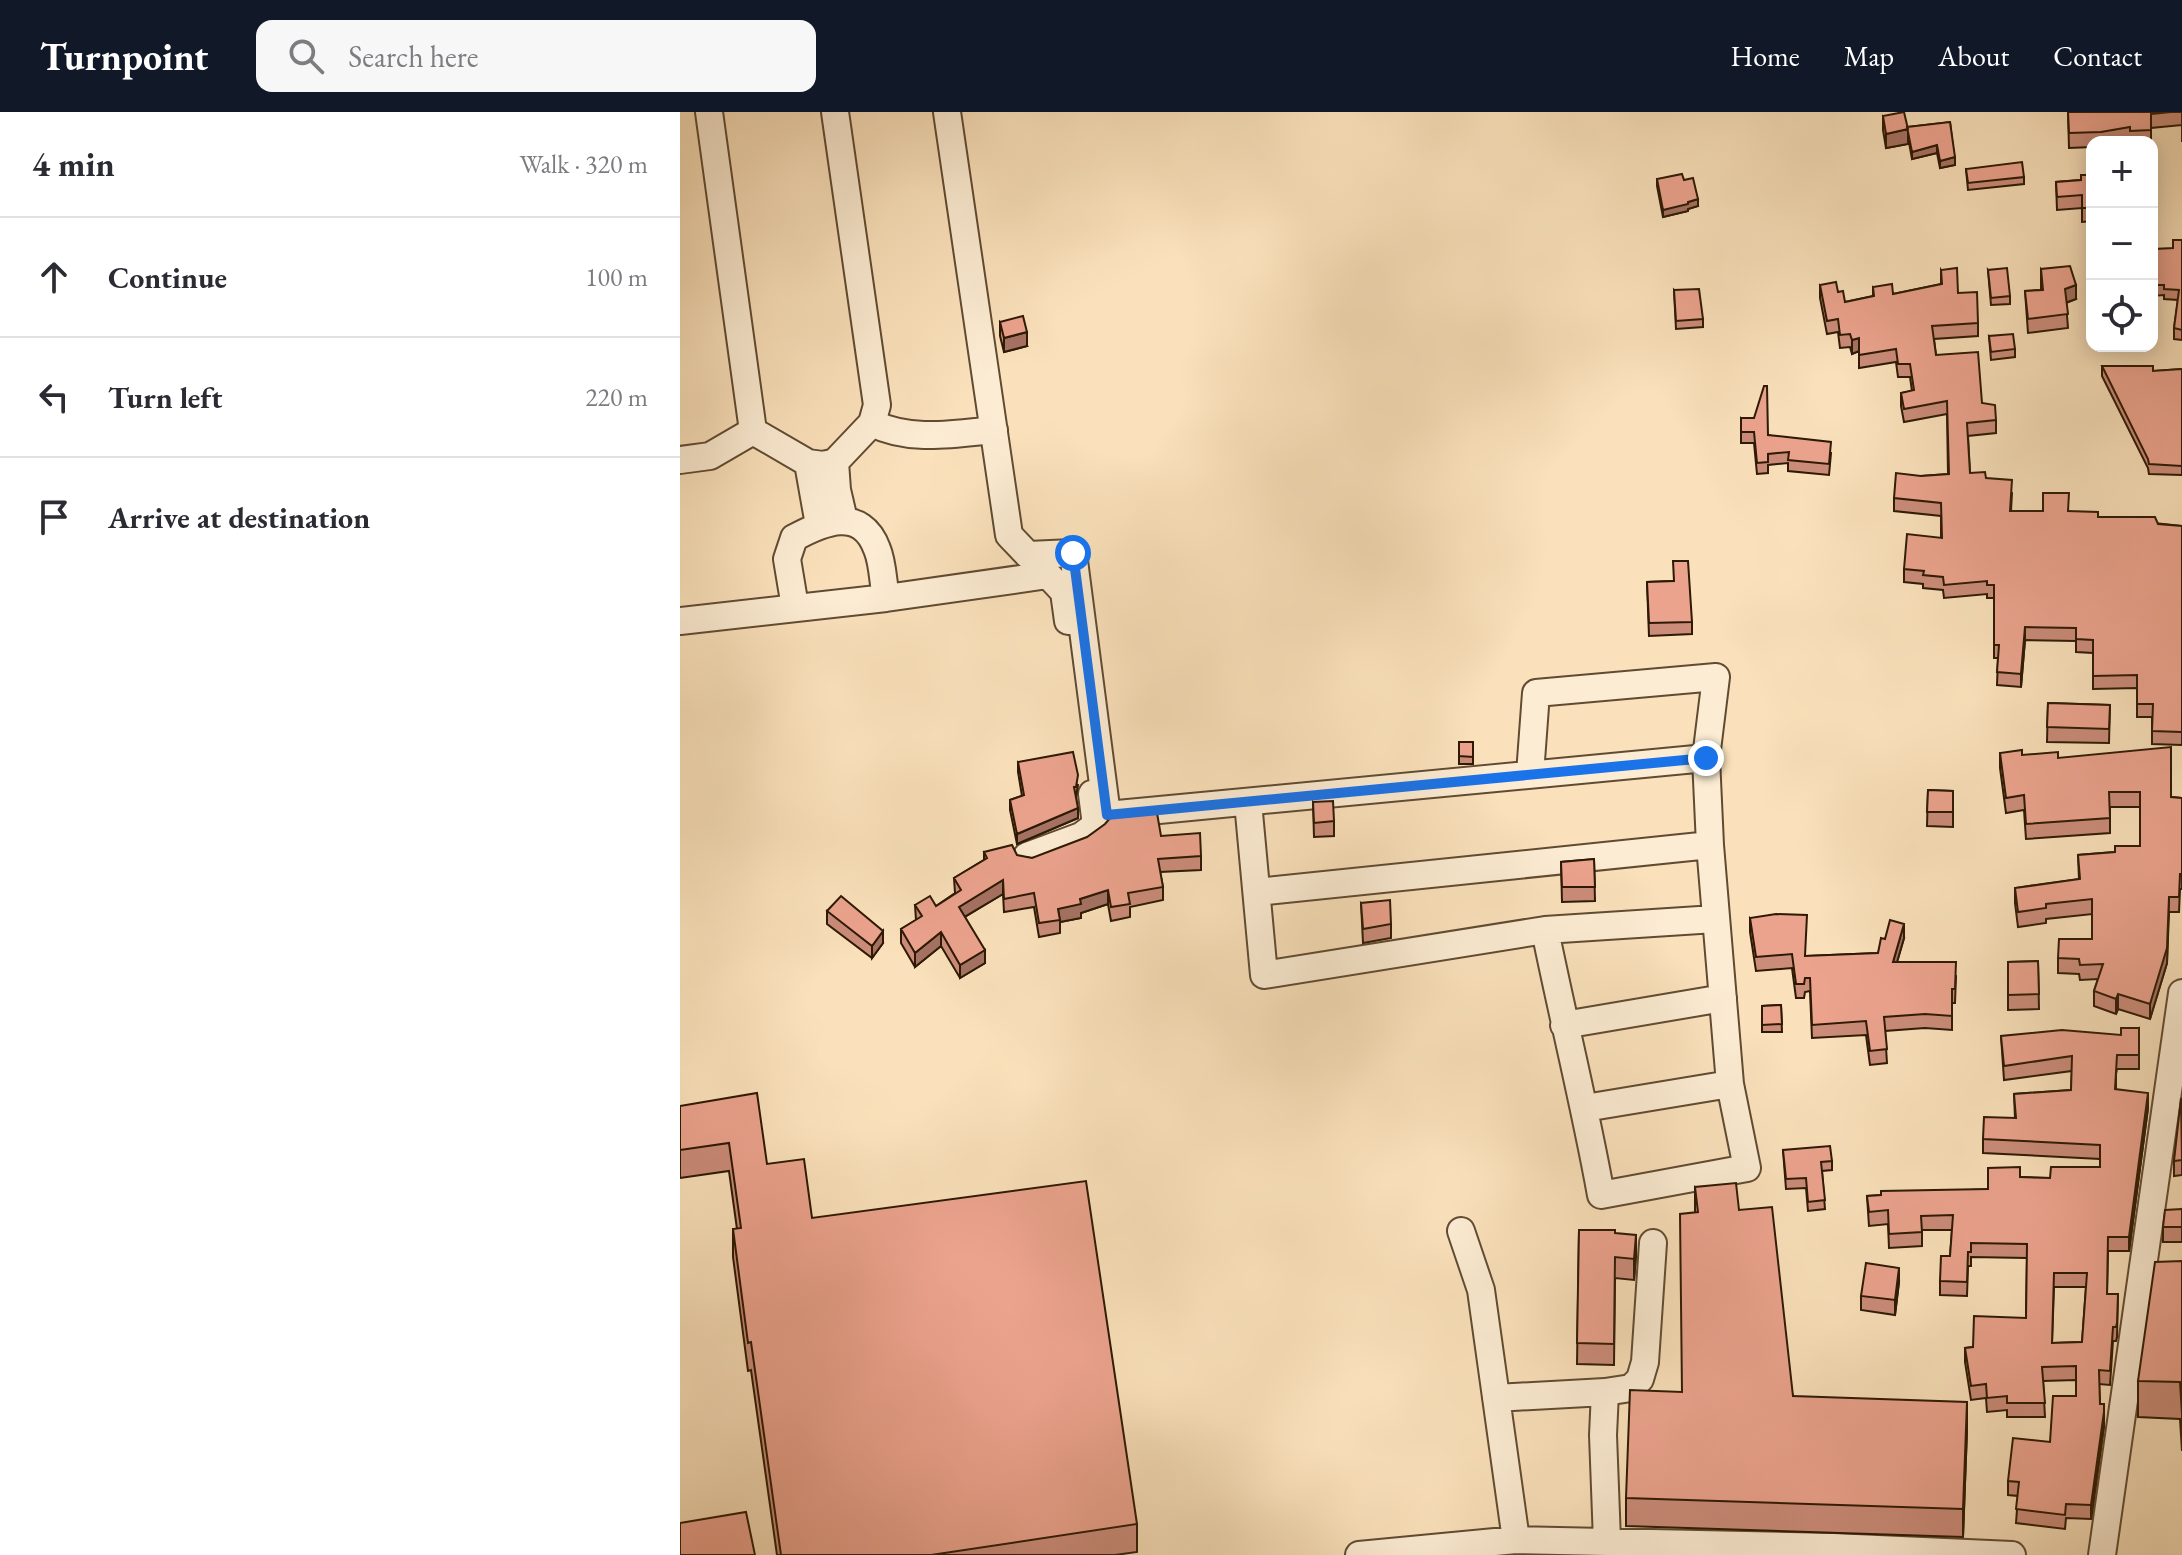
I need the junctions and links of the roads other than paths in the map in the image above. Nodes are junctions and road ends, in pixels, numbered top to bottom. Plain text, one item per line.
1 (709, 112) edge
2 (835, 112) edge
3 (947, 112) edge
4 (872, 423) junction
5 (994, 430) junction
6 (753, 431) junction
7 (680, 460) edge
8 (835, 462) junction
9 (808, 463) junction
10 (832, 522) junction
11 (886, 598) junction
12 (795, 607) junction
13 (680, 621) edge
14 (1706, 758) junction
15 (1530, 774) junction
16 (1248, 802) junction
17 (1710, 845) junction
18 (1027, 856) edge
19 (1257, 892) junction
20 (1715, 919) junction
21 (1545, 930) junction
22 (2182, 993) edge
23 (1723, 998) junction
24 (1564, 1025) junction
25 (1730, 1084) junction
26 (1585, 1108) junction
27 (1461, 1231) dead end
28 (1653, 1243) dead end
29 (1605, 1392) junction
30 (1496, 1398) junction
31 (1516, 1540) junction
32 (1607, 1541) junction
33 (1359, 1555) edge
34 (2012, 1555) edge
35 (2102, 1555) edge

1 - 6 street
2 - 4 street
3 - 5 street
4 - 5 street
4 - 8 street
5 - 16 street
6 - 7 street
6 - 9 street
8 - 9 street
8 - 10 street
9 - 10 street
10 - 11 street
10 - 12 street
11 - 12 street
11 - 18 street
12 - 13 street
14 - 15 street
14 - 15 street
14 - 17 street
15 - 16 street
16 - 19 street
17 - 19 street
17 - 20 street
19 - 21 street
20 - 21 street
20 - 23 street
21 - 24 street
22 - 35 street
23 - 24 street
23 - 25 street
24 - 26 street
25 - 26 street
25 - 26 street
27 - 30 street
28 - 29 street
29 - 30 street
29 - 32 street
30 - 31 street
31 - 32 street
31 - 33 street
32 - 34 street

